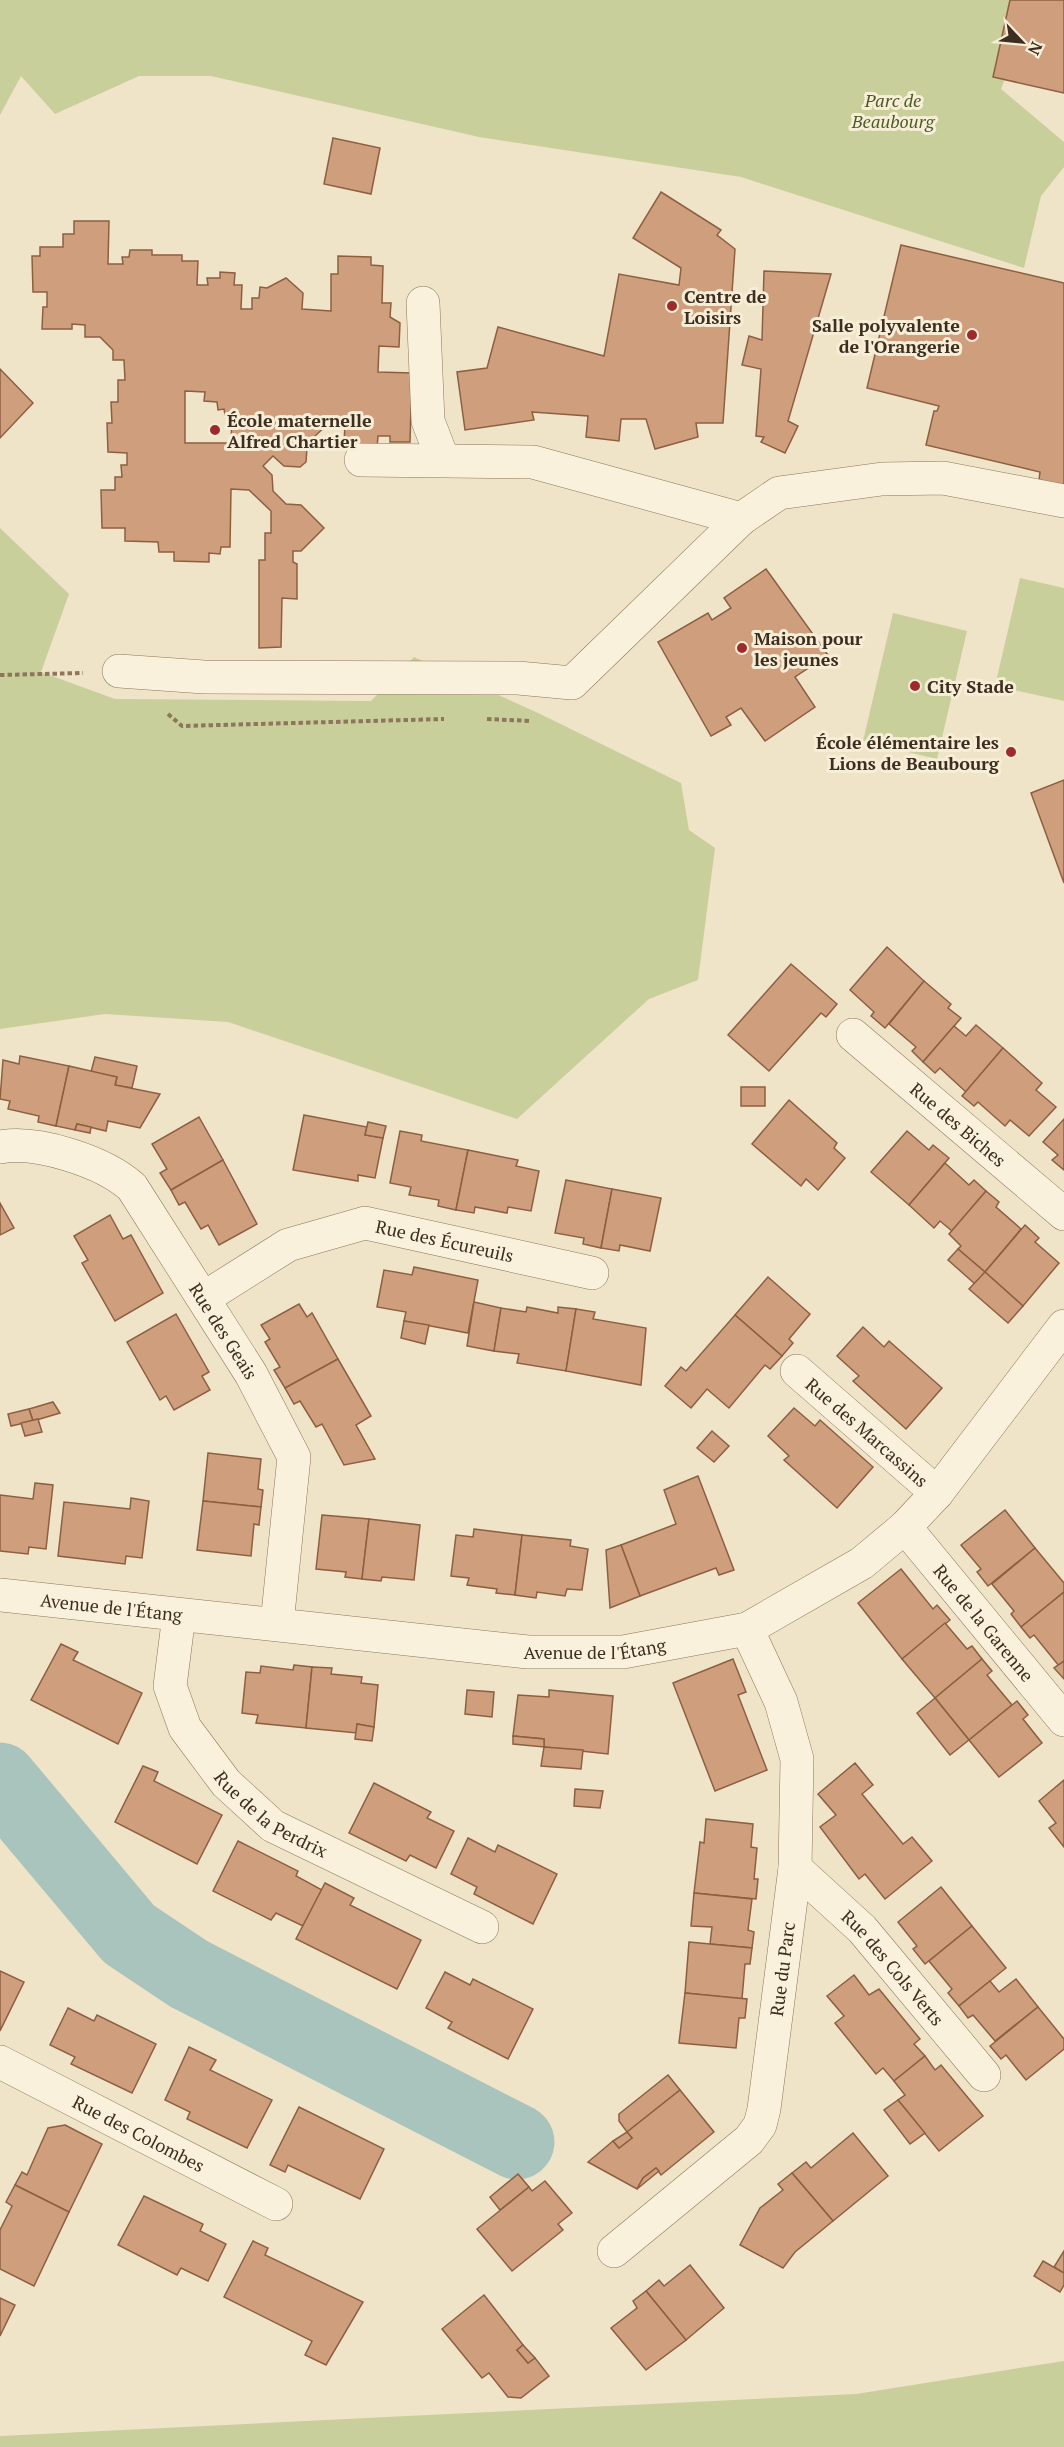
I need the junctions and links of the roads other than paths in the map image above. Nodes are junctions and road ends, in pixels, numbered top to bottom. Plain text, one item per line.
1 (423, 303) dead end
2 (361, 460) dead end
3 (443, 460) junction
4 (1064, 501) edge
5 (741, 519) junction
6 (119, 671) road end
7 (853, 1035) dead end
8 (0, 1147) edge
9 (1064, 1214) edge
10 (592, 1273) dead end
11 (204, 1298) junction
12 (1064, 1326) edge
13 (797, 1371) dead end
14 (937, 1493) junction
15 (905, 1527) junction
16 (0, 1595) edge
17 (179, 1615) junction
18 (277, 1624) junction
19 (747, 1629) junction
20 (1064, 1720) edge
21 (795, 1868) junction
22 (482, 1927) dead end
23 (0, 2062) edge
24 (984, 2075) dead end
25 (276, 2204) dead end
26 (614, 2251) dead end

1 - 3 street
2 - 3 street
3 - 5 street
4 - 5 street
5 - 6 street
7 - 9 street, Rue des Biches
8 - 11 street, Rue des Geais
10 - 11 street, Rue des Écureuils
11 - 18 street, Rue des Geais
12 - 14 street, Avenue de l'Étang
13 - 14 street, Rue des Marcassins
14 - 15 street, Avenue de l'Étang
15 - 19 street, Avenue de l'Étang
15 - 20 street, Rue de la Garenne
16 - 17 street, Avenue de l'Étang
17 - 18 street, Avenue de l'Étang
17 - 22 street, Rue de la Perdrix
18 - 19 street, Avenue de l'Étang
19 - 21 street, Rue du Parc
21 - 24 street, Rue des Cols Verts
21 - 26 street, Rue du Parc
23 - 25 street, Rue des Colombes

